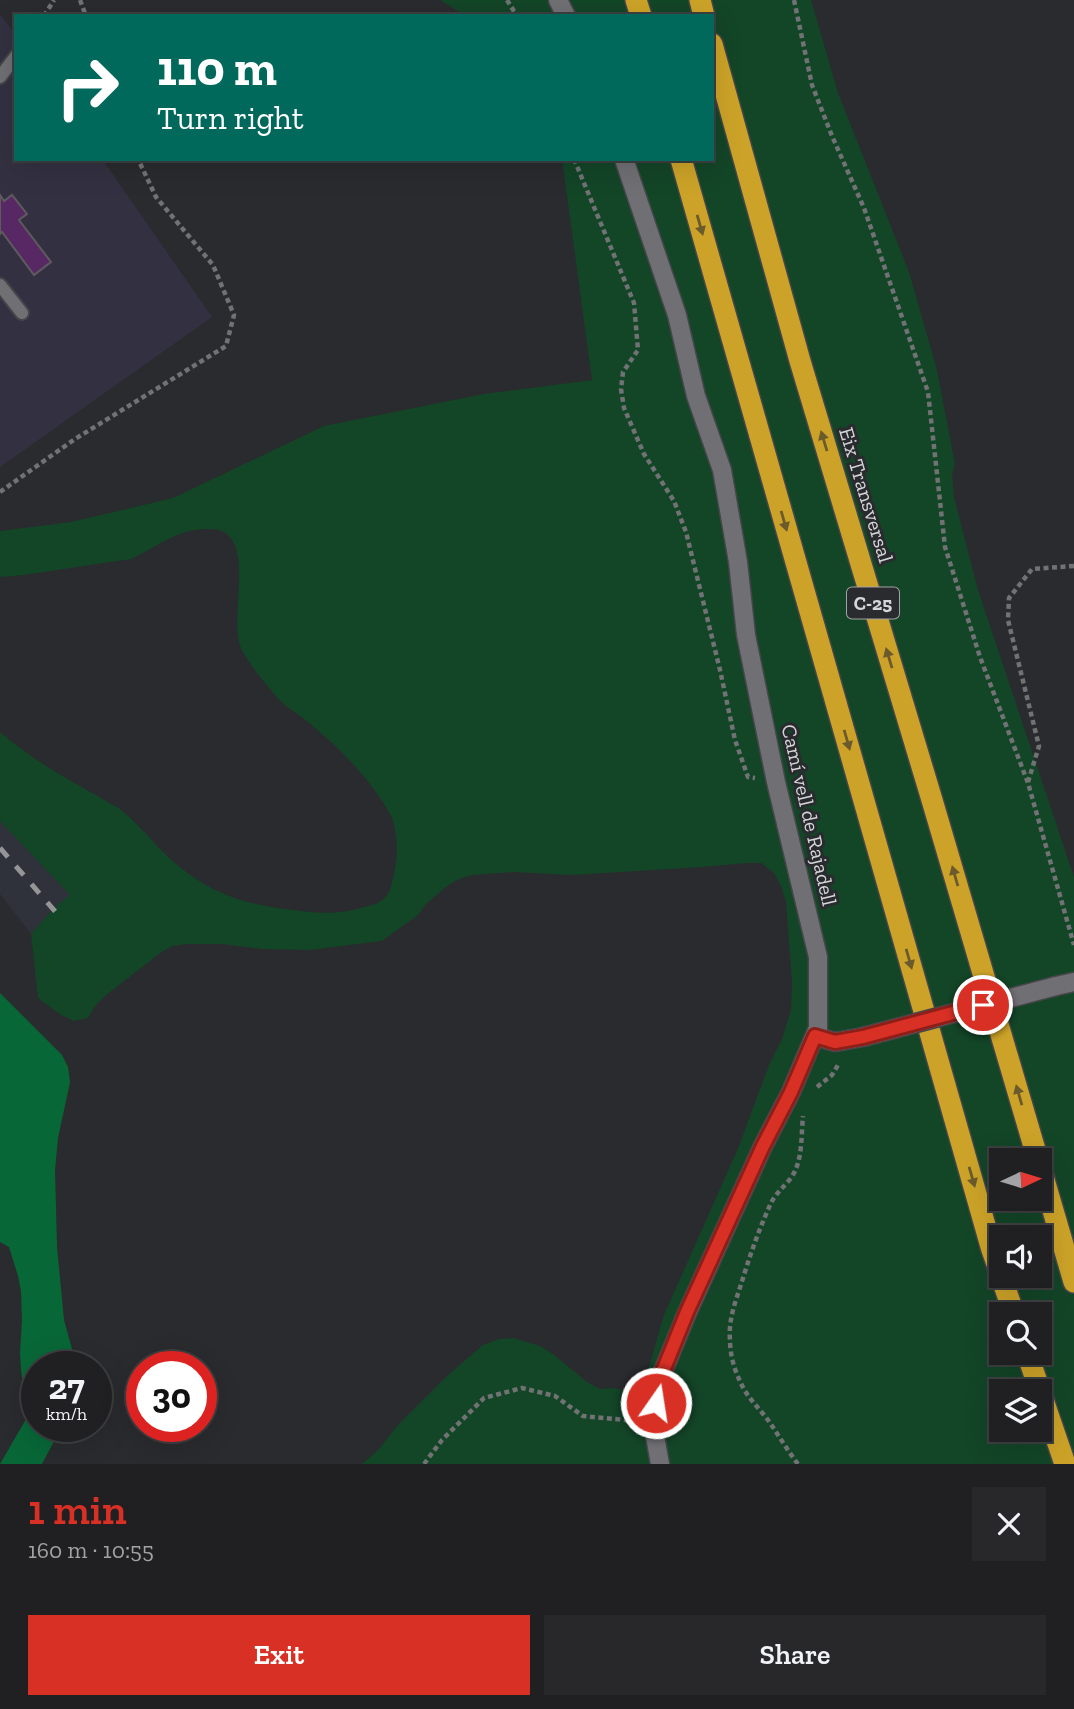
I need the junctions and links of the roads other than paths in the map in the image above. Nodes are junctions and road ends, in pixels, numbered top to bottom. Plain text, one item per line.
1 (714, 51) edge
2 (14, 58) edge
3 (0, 77) edge
4 (625, 161) edge
5 (682, 161) edge
6 (0, 285) edge
7 (22, 313) dead end
8 (1074, 982) edge
9 (815, 1036) junction
10 (1034, 1148) edge
11 (1052, 1207) edge
12 (989, 1239) edge
13 (1074, 1282) edge
14 (1031, 1365) edge
15 (660, 1464) edge
16 (1065, 1464) edge

10 -> 1 highway, Eix Transversal / C-25
2 - 3 lane
4 - 9 street, Camí vell de Rajadell
5 -> 12 highway
6 - 7 lane
8 - 9 street, bridge
9 - 15 street, Camí vell de Rajadell
11 - 13 highway
14 - 16 highway

